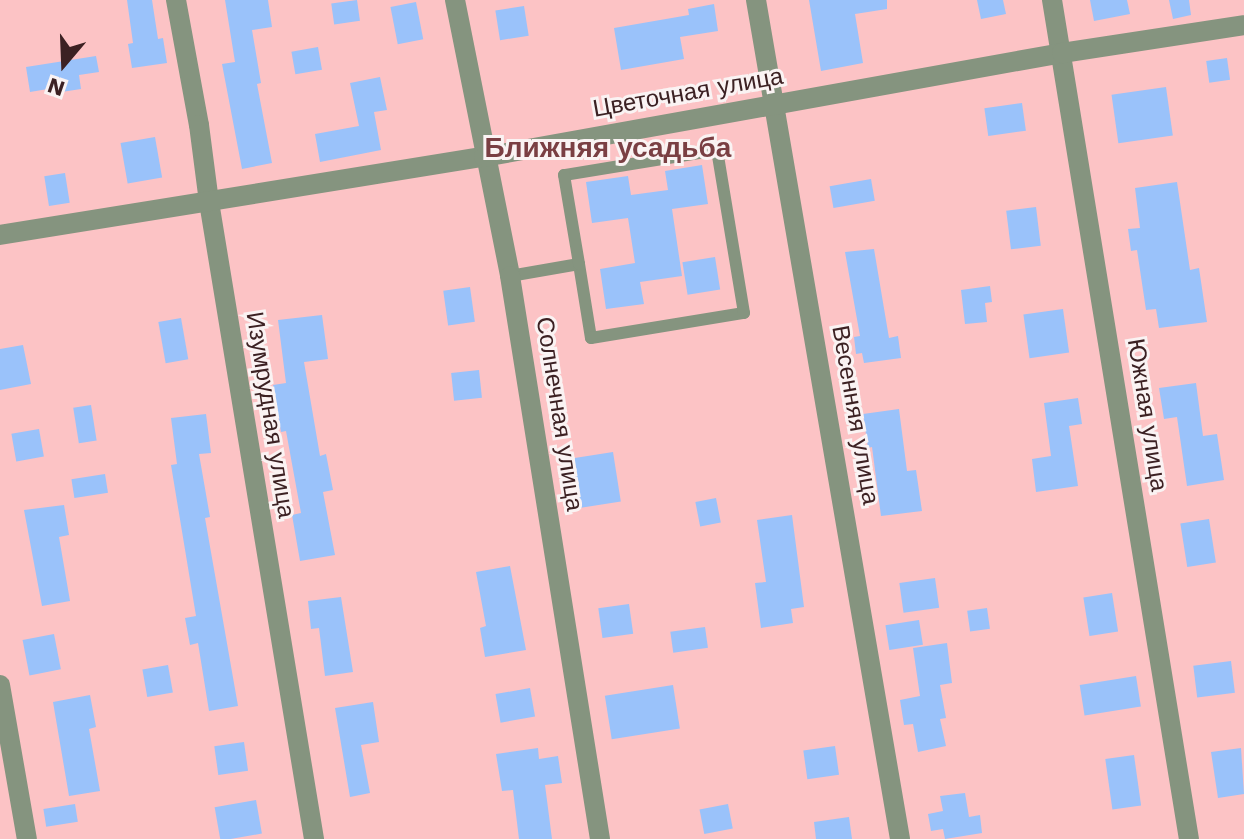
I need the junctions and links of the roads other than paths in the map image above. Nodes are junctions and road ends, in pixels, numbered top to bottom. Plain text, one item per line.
1 (176, 0) edge
2 (455, 0) edge
3 (756, 0) edge
4 (1052, 0) edge
5 (1244, 25) edge
6 (1062, 53) junction
7 (777, 104) junction
8 (484, 157) junction
9 (209, 202) junction
10 (0, 235) edge
11 (579, 264) junction
12 (510, 276) junction
13 (0, 685) edge
14 (27, 839) edge
15 (314, 839) edge
16 (600, 839) edge
17 (900, 839) edge
18 (1189, 839) edge

1 - 9 street, Изумрудная улица
2 - 8 street, Солнечная улица
3 - 7 street, Весенняя улица
4 - 6 street, Южная улица
5 - 6 street, Цветочная улица
6 - 7 street, Цветочная улица
6 - 18 street, Южная улица
7 - 8 street, Цветочная улица
7 - 17 street, Весенняя улица
8 - 9 street, Цветочная улица
8 - 12 street, Солнечная улица
9 - 10 street, Цветочная улица
9 - 15 street, Изумрудная улица
11 - 11 lane
11 - 12 lane
12 - 16 street, Солнечная улица
13 - 14 street

